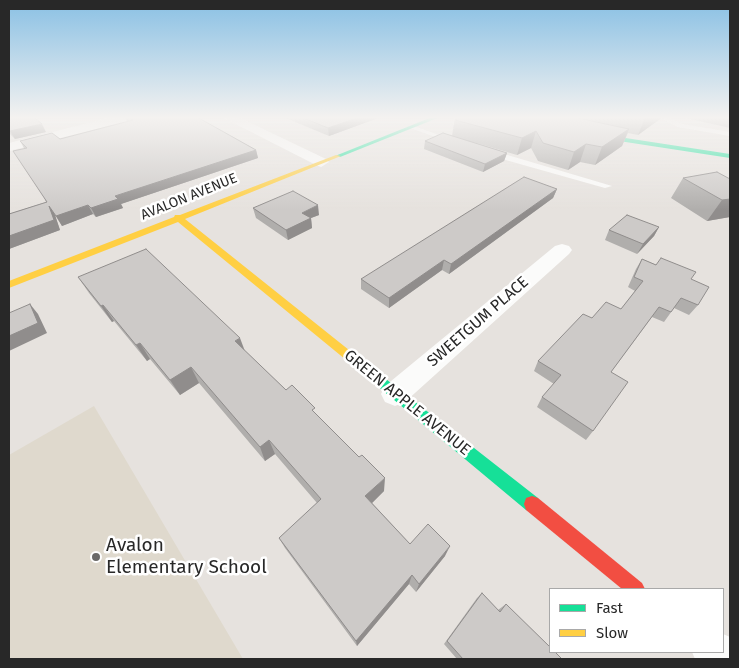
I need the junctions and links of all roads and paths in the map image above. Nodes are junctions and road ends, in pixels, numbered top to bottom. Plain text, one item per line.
1 (292, 148) edge
2 (357, 148) edge
3 (679, 148) edge
4 (484, 151) edge
5 (730, 156) edge
6 (321, 162) junction
7 (608, 186) dead end
8 (178, 217) junction
9 (562, 250) dead end
10 (9, 285) edge
11 (395, 394) junction
12 (635, 588) edge

1 - 6 street
2 - 6 street, AVALON AVENUE
3 - 5 street
4 - 7 lane
6 - 8 street, AVALON AVENUE
8 - 10 street, AVALON AVENUE
8 - 11 street, GREEN APPLE AVENUE
9 - 11 street, SWEETGUM PLACE
11 - 12 street, GREEN APPLE AVENUE

